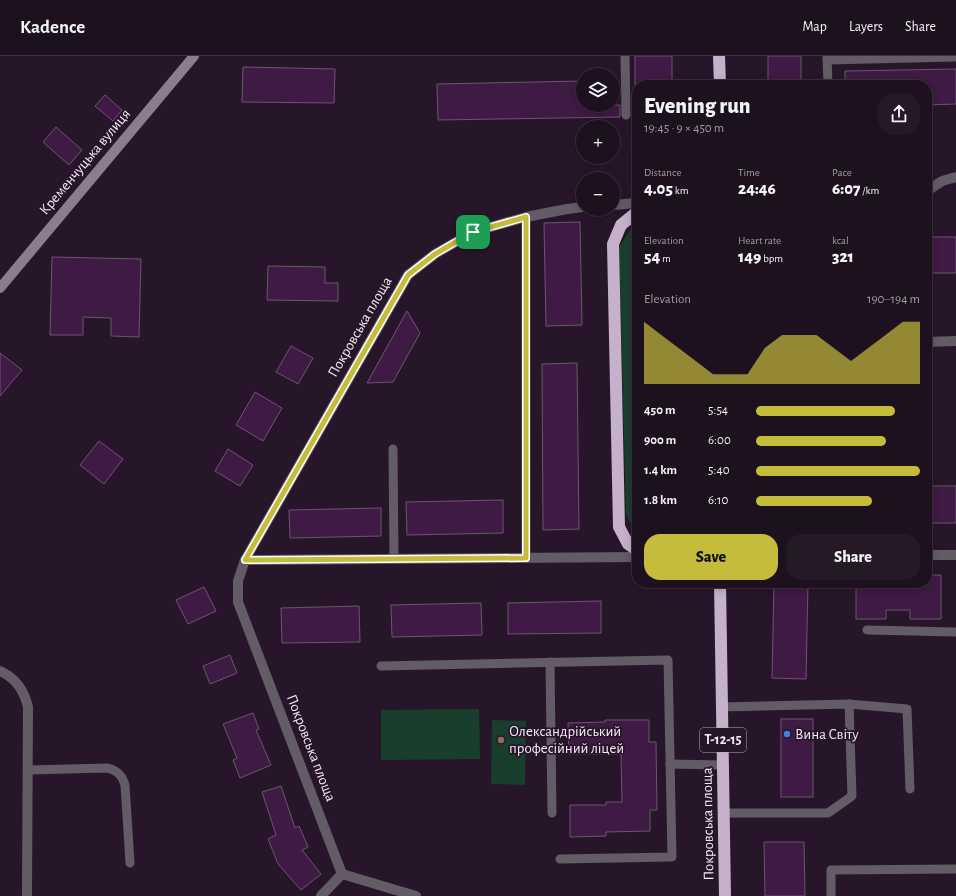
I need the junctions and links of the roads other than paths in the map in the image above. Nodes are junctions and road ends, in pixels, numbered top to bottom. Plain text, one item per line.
1 (194, 56) edge
2 (625, 56) edge
3 (719, 56) edge
4 (827, 58) edge
5 (956, 58) edge
6 (720, 80) edge
7 (828, 80) edge
8 (626, 115) dead end
9 (956, 177) edge
10 (932, 188) edge
11 (632, 203) edge
12 (620, 204) edge
13 (576, 208) edge
14 (632, 216) edge
15 (526, 217) junction
16 (0, 288) edge
17 (956, 341) edge
18 (932, 342) edge
19 (393, 448) dead end
20 (632, 547) edge
21 (932, 555) edge
22 (956, 555) edge
23 (632, 557) edge
24 (526, 558) junction
25 (394, 559) junction
26 (245, 560) junction
27 (720, 588) edge
28 (866, 630) dead end
29 (956, 632) edge
30 (550, 662) junction
31 (381, 666) dead end
32 (0, 670) edge
33 (849, 704) junction
34 (722, 707) junction
35 (670, 764) junction
36 (723, 765) junction
37 (28, 770) junction
38 (910, 789) dead end
39 (552, 813) dead end
40 (724, 813) junction
41 (560, 859) dead end
42 (130, 864) dead end
43 (956, 869) edge
44 (342, 874) junction
45 (27, 896) edge
46 (321, 896) edge
47 (416, 896) edge
48 (725, 896) edge
49 (831, 896) edge

1 - 16 street, Кременчуцька вулиця
2 - 8 lane
3 - 6 highway
4 - 5 lane
4 - 7 lane
9 - 10 street
11 - 12 street
13 - 15 street, Покровська площа
14 - 20 highway
15 - 24 lane
15 - 26 street, Покровська площа
17 - 18 street
19 - 25 lane
21 - 22 street
23 - 24 street
24 - 25 street
25 - 26 street
26 - 44 street, Покровська площа
27 - 34 highway, Покровська площа / Т-12-15
28 - 29 lane
30 - 31 lane
30 - 35 lane
30 - 39 lane
32 - 37 street
33 - 34 lane
33 - 38 lane
33 - 40 lane
34 - 36 highway, Покровська площа / Т-12-15
35 - 36 lane
35 - 41 lane
36 - 40 highway, Покровська площа / Т-12-15
37 - 42 lane
37 - 45 street
40 - 48 highway, Покровська площа / Т-12-15
43 - 49 lane
44 - 46 street
44 - 47 street

